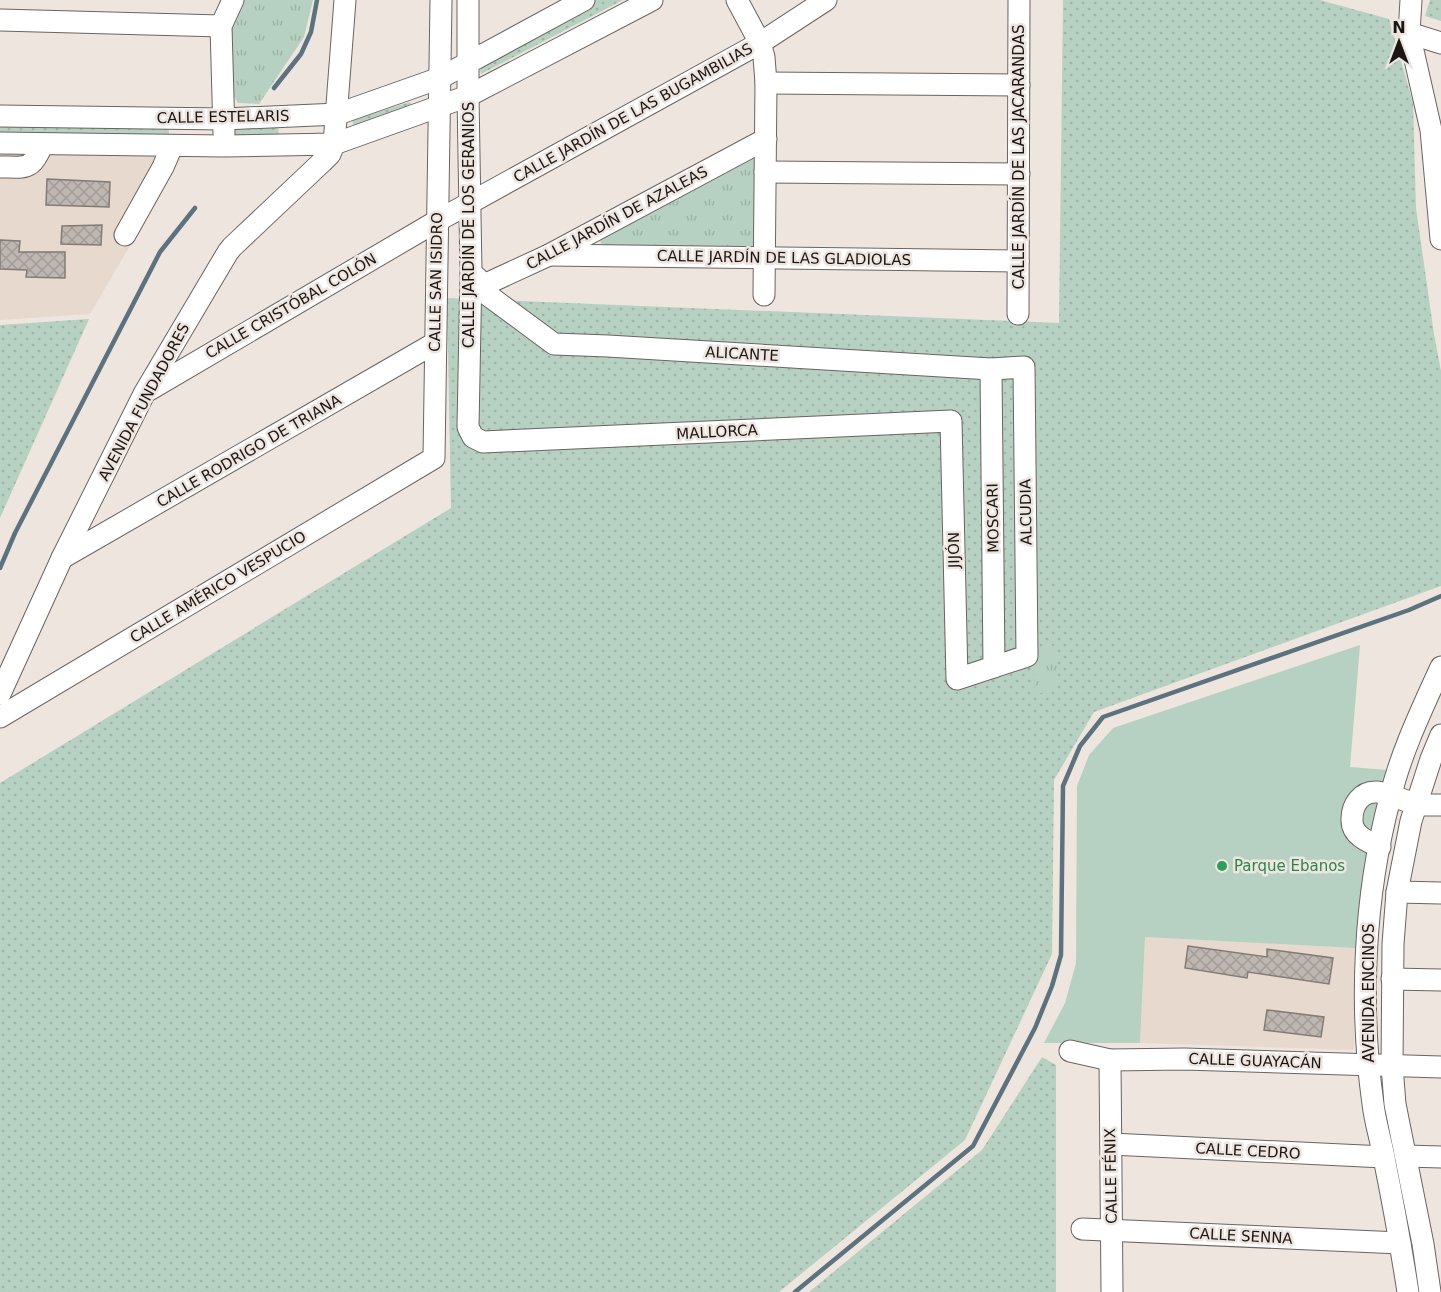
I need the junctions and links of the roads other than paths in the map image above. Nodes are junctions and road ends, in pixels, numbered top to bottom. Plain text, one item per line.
1 (232, 0) edge
2 (345, 0) edge
3 (441, 0) edge
4 (468, 0) edge
5 (584, 0) edge
6 (652, 0) edge
7 (737, 0) edge
8 (826, 0) edge
9 (1019, 0) edge
10 (1411, 0) edge
11 (0, 20) edge
12 (221, 26) junction
13 (1409, 33) junction
14 (760, 43) junction
15 (1441, 43) edge
16 (468, 63) junction
17 (440, 78) junction
18 (766, 83) junction
19 (1019, 85) junction
20 (468, 96) junction
21 (439, 107) junction
22 (338, 114) junction
23 (0, 116) edge
24 (224, 119) junction
25 (1436, 132) edge
26 (766, 139) junction
27 (0, 143) edge
28 (43, 144) junction
29 (334, 144) junction
30 (172, 146) junction
31 (224, 146) junction
32 (0, 167) edge
33 (765, 172) junction
34 (1019, 174) junction
35 (469, 204) junction
36 (437, 221) junction
37 (1440, 232) edge
38 (125, 235) dead end
39 (549, 255) junction
40 (764, 258) junction
41 (1018, 261) junction
42 (478, 279) junction
43 (764, 295) dead end
44 (1018, 314) dead end
45 (435, 343) junction
46 (1024, 367) joint
47 (991, 369) junction
48 (146, 392) junction
49 (951, 421) joint
50 (483, 442) joint
51 (434, 456) joint
52 (62, 558) junction
53 (994, 667) junction
54 (1441, 667) edge
55 (0, 694) edge
56 (0, 717) edge
57 (1441, 735) edge
58 (1390, 796) junction
59 (1416, 804) junction
60 (1441, 805) edge
61 (1380, 848) junction
62 (1397, 892) junction
63 (1441, 893) edge
64 (1392, 979) junction
65 (1441, 980) edge
66 (1070, 1051) dead end
67 (1110, 1060) junction
68 (1368, 1065) junction
69 (1392, 1066) junction
70 (1441, 1067) edge
71 (1111, 1144) junction
72 (1406, 1156) junction
73 (1384, 1157) junction
74 (1441, 1157) edge
75 (1083, 1229) dead end
76 (1112, 1230) junction
77 (1400, 1243) junction
78 (1432, 1244) edge
79 (1112, 1292) edge
80 (1408, 1292) edge
81 (1430, 1292) edge

1 - 12 street
2 - 22 street
3 - 17 street, CALLE JARDÍN DE LOS GERANIOS
4 - 16 street, CALLE JARDÍN DE LOS GERANIOS
5 - 16 street, CALLE ESTELARIS
6 - 20 street, CALLE ESTELARIS
7 - 14 street
8 - 14 street, CALLE JARDÍN DE LAS BUGAMBILIAS
9 - 19 street, CALLE JARDÍN DE LAS JACARANDAS
10 - 13 street
11 - 12 street
12 - 24 street
13 - 15 street
13 - 25 street
14 - 18 street
14 - 35 street, CALLE JARDÍN DE LAS BUGAMBILIAS
16 - 17 street, CALLE ESTELARIS
16 - 20 street, CALLE JARDÍN DE LOS GERANIOS
17 - 21 street, CALLE JARDÍN DE LOS GERANIOS
17 - 22 street, CALLE ESTELARIS
18 - 19 street
18 - 26 street
19 - 34 street, CALLE JARDÍN DE LAS JACARANDAS
20 - 21 street, CALLE ESTELARIS
20 - 35 street, CALLE JARDÍN DE LOS GERANIOS
21 - 29 street, CALLE ESTELARIS
21 - 36 street, CALLE SAN ISIDRO
22 - 24 street, CALLE ESTELARIS
22 - 29 street
23 - 24 street, CALLE ESTELARIS
24 - 31 street
25 - 37 street
26 - 33 street
26 - 39 street, CALLE JARDÍN DE AZALEAS
27 - 28 street, CALLE ESTELARIS
28 - 30 street, CALLE ESTELARIS
28 - 32 street
29 - 31 street, CALLE ESTELARIS
29 - 48 street, AVENIDA FUNDADORES
30 - 31 street, CALLE ESTELARIS
30 - 38 street
33 - 34 street
33 - 40 street
34 - 41 street, CALLE JARDÍN DE LAS JACARANDAS
35 - 36 street, CALLE JARDÍN DE LAS BUGAMBILIAS
35 - 42 street, CALLE JARDÍN DE LOS GERANIOS
36 - 45 street, CALLE SAN ISIDRO
36 - 48 street, CALLE CRISTÓBAL COLÓN
39 - 40 street, CALLE JARDÍN DE LAS GLADIOLAS
39 - 42 street, CALLE JARDÍN DE AZALEAS
40 - 41 street, CALLE JARDÍN DE LAS GLADIOLAS
40 - 43 street
41 - 44 street, CALLE JARDÍN DE LAS JACARANDAS
42 - 47 street, ALICANTE
42 - 50 street, CALLE JARDÍN DE LOS GERANIOS
45 - 51 street, CALLE SAN ISIDRO
45 - 52 street, CALLE RODRIGO DE TRIANA
46 - 47 street, ALICANTE
46 - 53 street, ALCUDIA
47 - 53 street, MOSCARI
48 - 52 street, AVENIDA FUNDADORES
49 - 50 street, MALLORCA
49 - 53 street, JIJÓN
51 - 56 street, CALLE AMÉRICO VESPUCIO
52 - 55 street, AVENIDA FUNDADORES
54 - 58 street, AVENIDA ENCINOS
57 - 59 street, AVENIDA ENCINOS
58 - 59 street
58 - 61 street, AVENIDA ENCINOS
58 - 61 street
59 - 60 street
59 - 62 street, AVENIDA ENCINOS
61 - 68 street, AVENIDA ENCINOS
62 - 63 street
62 - 64 street, AVENIDA ENCINOS
64 - 65 street
64 - 69 street, AVENIDA ENCINOS
66 - 67 street, CALLE GUAYACÁN
67 - 68 street, CALLE GUAYACÁN
67 - 71 street, CALLE FÉNIX
68 - 69 street, CALLE GUAYACÁN
68 - 73 street, AVENIDA ENCINOS
69 - 70 street, CALLE GUAYACÁN
69 - 72 street, AVENIDA ENCINOS
71 - 73 street, CALLE CEDRO
71 - 76 street, CALLE FÉNIX
72 - 74 street
72 - 78 street, AVENIDA ENCINOS
73 - 77 street, AVENIDA ENCINOS
75 - 76 street, CALLE SENNA
76 - 77 street, CALLE SENNA
76 - 79 street, CALLE FÉNIX
77 - 80 street, AVENIDA ENCINOS
78 - 81 street, AVENIDA ENCINOS

